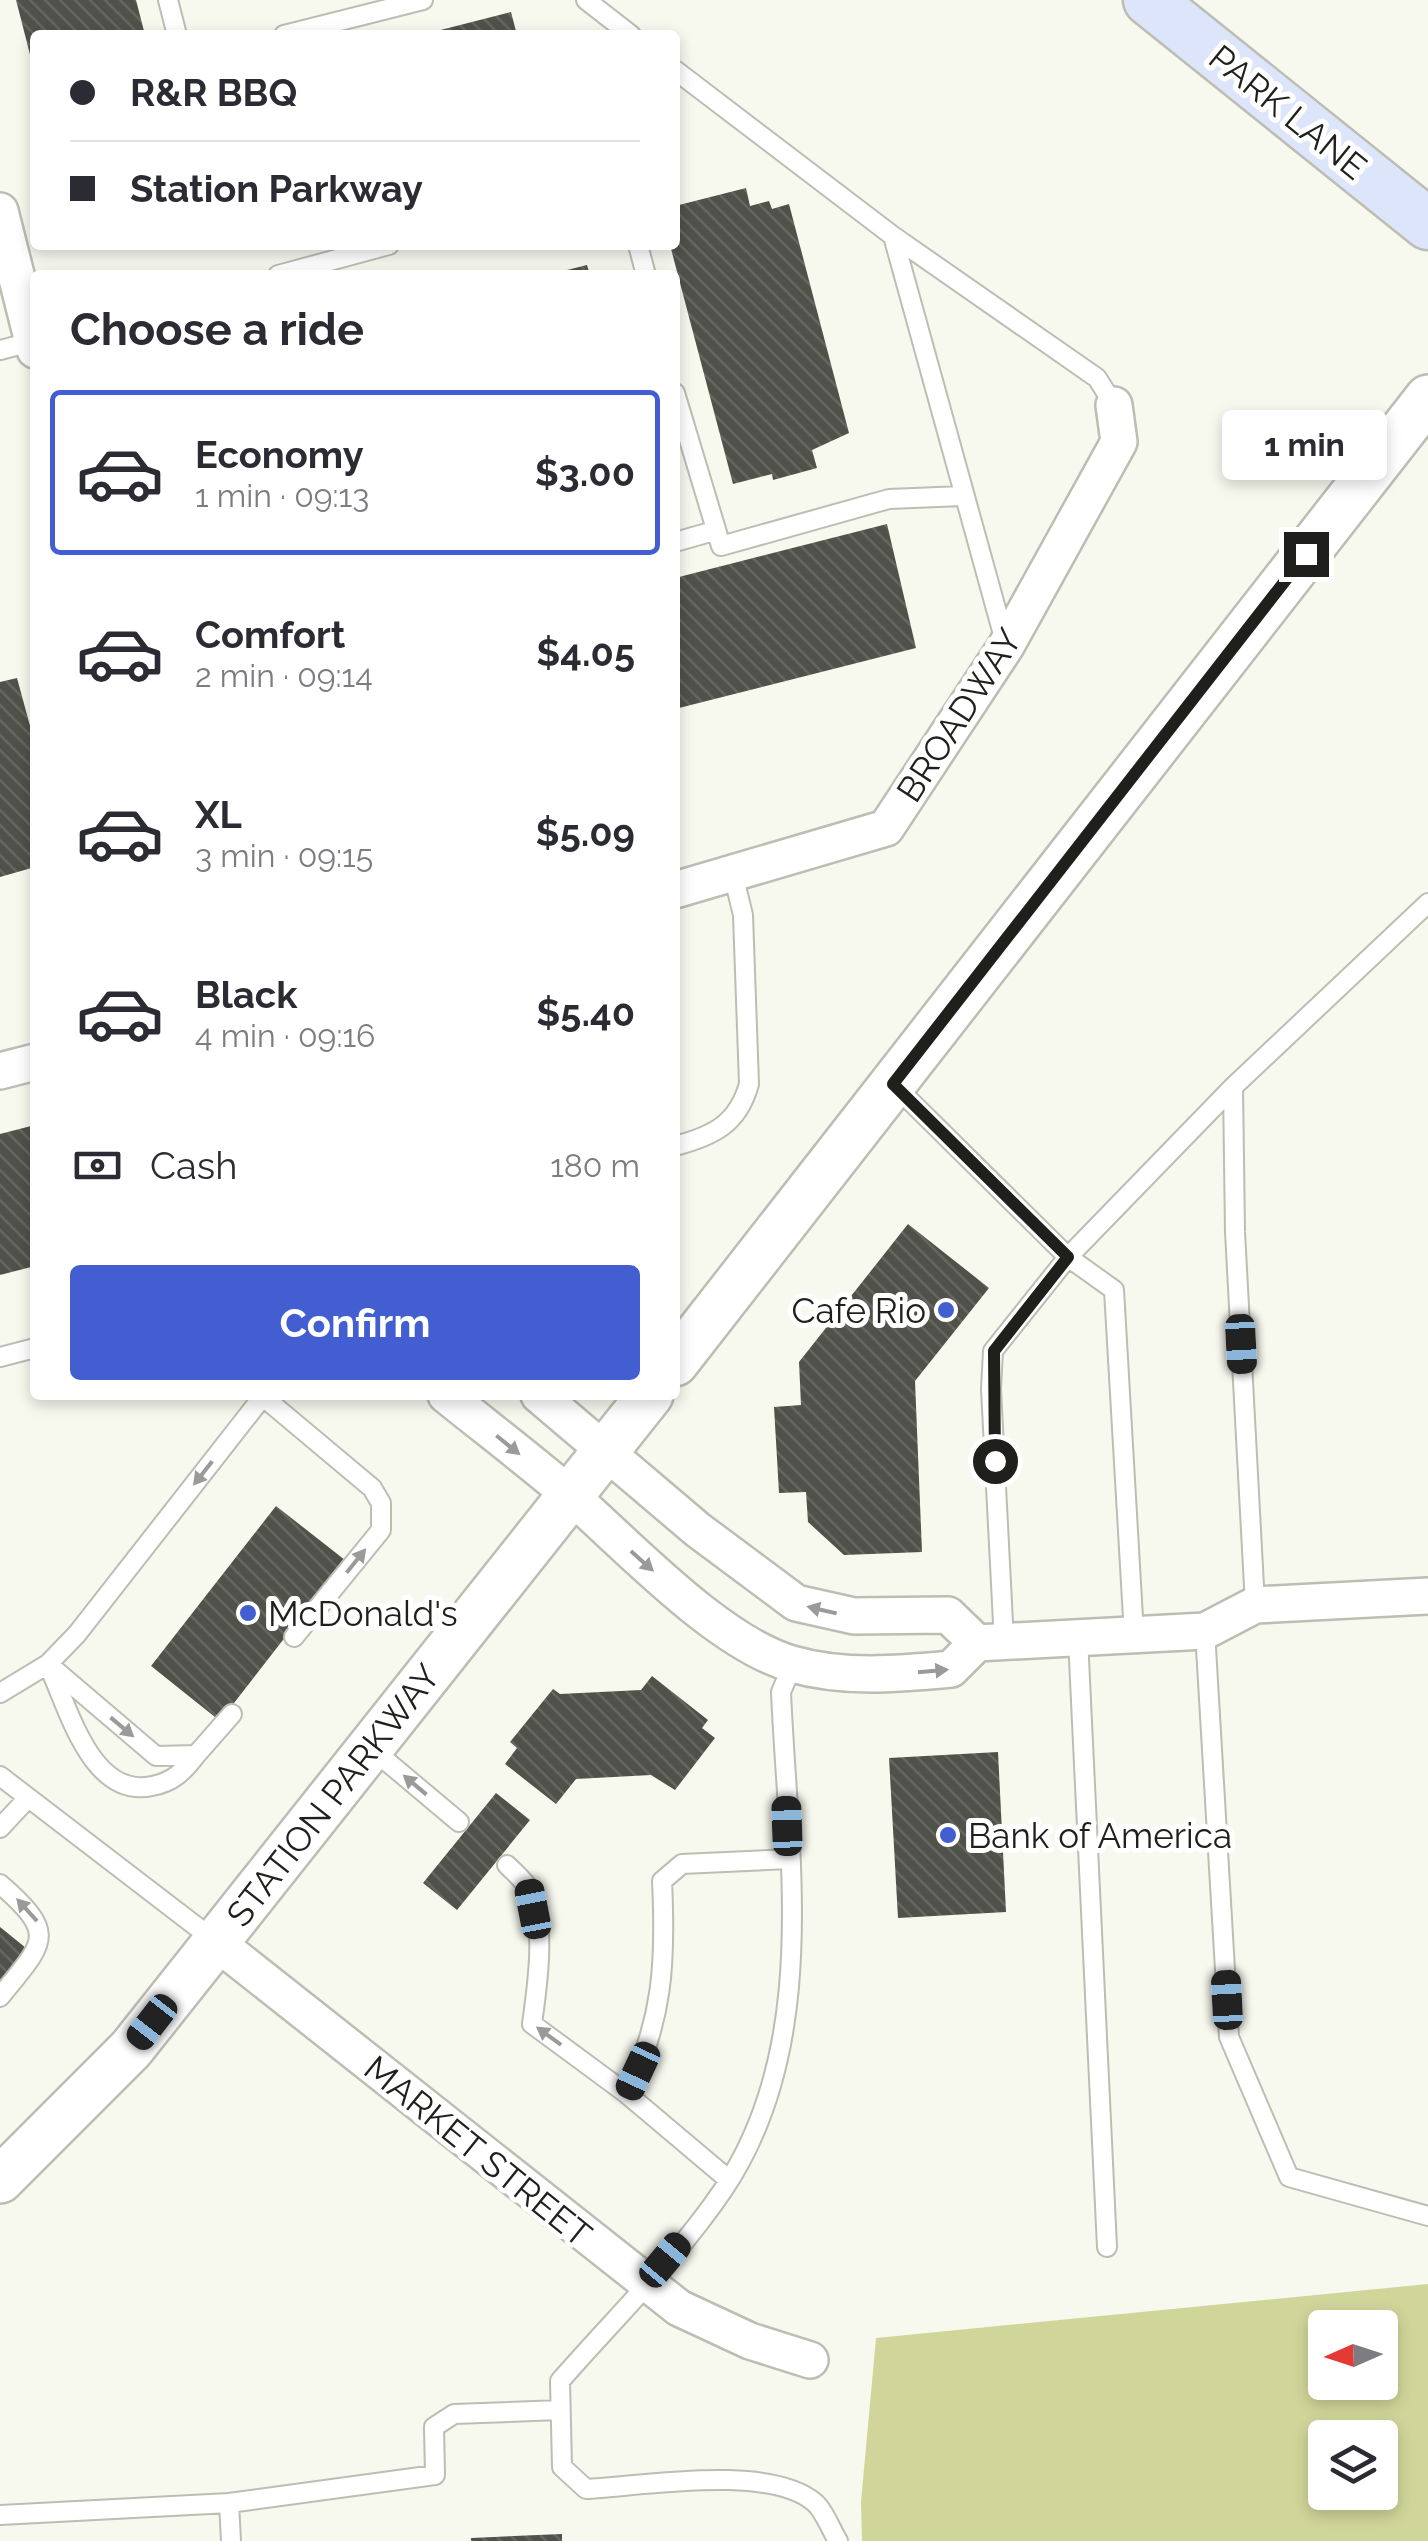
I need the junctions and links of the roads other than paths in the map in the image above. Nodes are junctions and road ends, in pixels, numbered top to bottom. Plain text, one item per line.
1 (168, 0) edge
2 (423, 0) edge
3 (586, 0) edge
4 (1149, 0) edge
5 (176, 30) edge
6 (304, 30) edge
7 (624, 30) edge
8 (680, 82) edge
9 (0, 211) edge
10 (1428, 224) edge
11 (893, 236) junction
12 (370, 250) edge
13 (296, 270) edge
14 (26, 346) edge
15 (1428, 398) edge
16 (1114, 406) joint
17 (680, 411) edge
18 (963, 496) junction
19 (714, 531) junction
20 (680, 541) edge
21 (1006, 646) junction
22 (734, 874) junction
23 (680, 889) edge
24 (1428, 903) edge
25 (30, 1063) edge
26 (0, 1071) edge
27 (893, 1084) junction
28 (1232, 1087) junction
29 (680, 1145) edge
30 (1068, 1257) junction
31 (30, 1349) edge
32 (0, 1357) edge
33 (680, 1357) edge
34 (260, 1400) edge
35 (268, 1400) edge
36 (452, 1400) edge
37 (545, 1400) edge
38 (646, 1400) edge
39 (608, 1450) junction
40 (570, 1495) junction
41 (1428, 1596) edge
42 (1256, 1605) junction
43 (1205, 1632) junction
44 (1134, 1635) junction
45 (294, 1636) dead end
46 (1078, 1638) junction
47 (991, 1643) junction
48 (48, 1664) junction
49 (793, 1664) junction
50 (0, 1693) edge
51 (232, 1714) dead end
52 (370, 1748) junction
53 (196, 1755) junction
54 (0, 1776) edge
55 (28, 1798) junction
56 (459, 1822) dead end
57 (0, 1828) edge
58 (788, 1859) junction
59 (507, 1865) dead end
60 (0, 1884) edge
61 (216, 1942) junction
62 (0, 1997) edge
63 (627, 2094) junction
64 (0, 2180) edge
65 (729, 2180) junction
66 (1428, 2216) edge
67 (1107, 2247) dead end
68 (645, 2284) junction
69 (810, 2360) dead end
70 (560, 2410) junction
71 (229, 2502) junction
72 (0, 2514) edge
73 (231, 2541) edge
74 (838, 2541) edge

1 - 5 lane
2 - 6 lane
3 - 7 lane
4 - 10 main road, PARK LANE
8 - 11 lane
9 - 14 street
11 - 16 lane
11 - 18 lane
12 - 13 lane
15 - 27 street
16 - 21 street, BROADWAY
17 - 19 lane
18 - 19 lane
18 - 21 lane
19 - 20 lane
21 - 22 street, BROADWAY
22 - 23 street, BROADWAY
22 - 29 lane
24 - 28 lane
25 - 26 street
27 - 30 lane
27 - 33 street
28 - 30 lane
28 - 42 lane
30 - 44 lane
30 - 47 lane
31 - 32 lane
34 -> 48 lane
45 -> 35 lane
36 -> 40 street
37 - 39 street
38 - 39 street, STATION PARKWAY
39 - 40 street, STATION PARKWAY
47 -> 39 street
40 -> 49 street
40 - 52 street, STATION PARKWAY
41 - 42 street
42 - 43 street
43 - 44 street
43 - 66 lane
44 - 46 street
46 - 47 street
46 - 67 lane
49 -> 47 street
48 - 50 lane
48 -> 53 lane
48 - 53 lane
49 - 58 lane
51 - 53 lane
56 -> 52 lane
52 - 61 street, STATION PARKWAY
54 - 55 lane
55 - 57 lane
55 - 61 lane
58 - 63 lane
58 - 65 lane
63 -> 59 lane
62 -> 60 lane
61 - 64 street, STATION PARKWAY
61 - 68 street, MARKET STREET
63 - 65 lane
65 - 68 lane
68 - 69 street, MARKET STREET
68 - 70 lane
70 - 71 lane
70 - 74 lane
71 - 72 lane
71 - 73 lane

